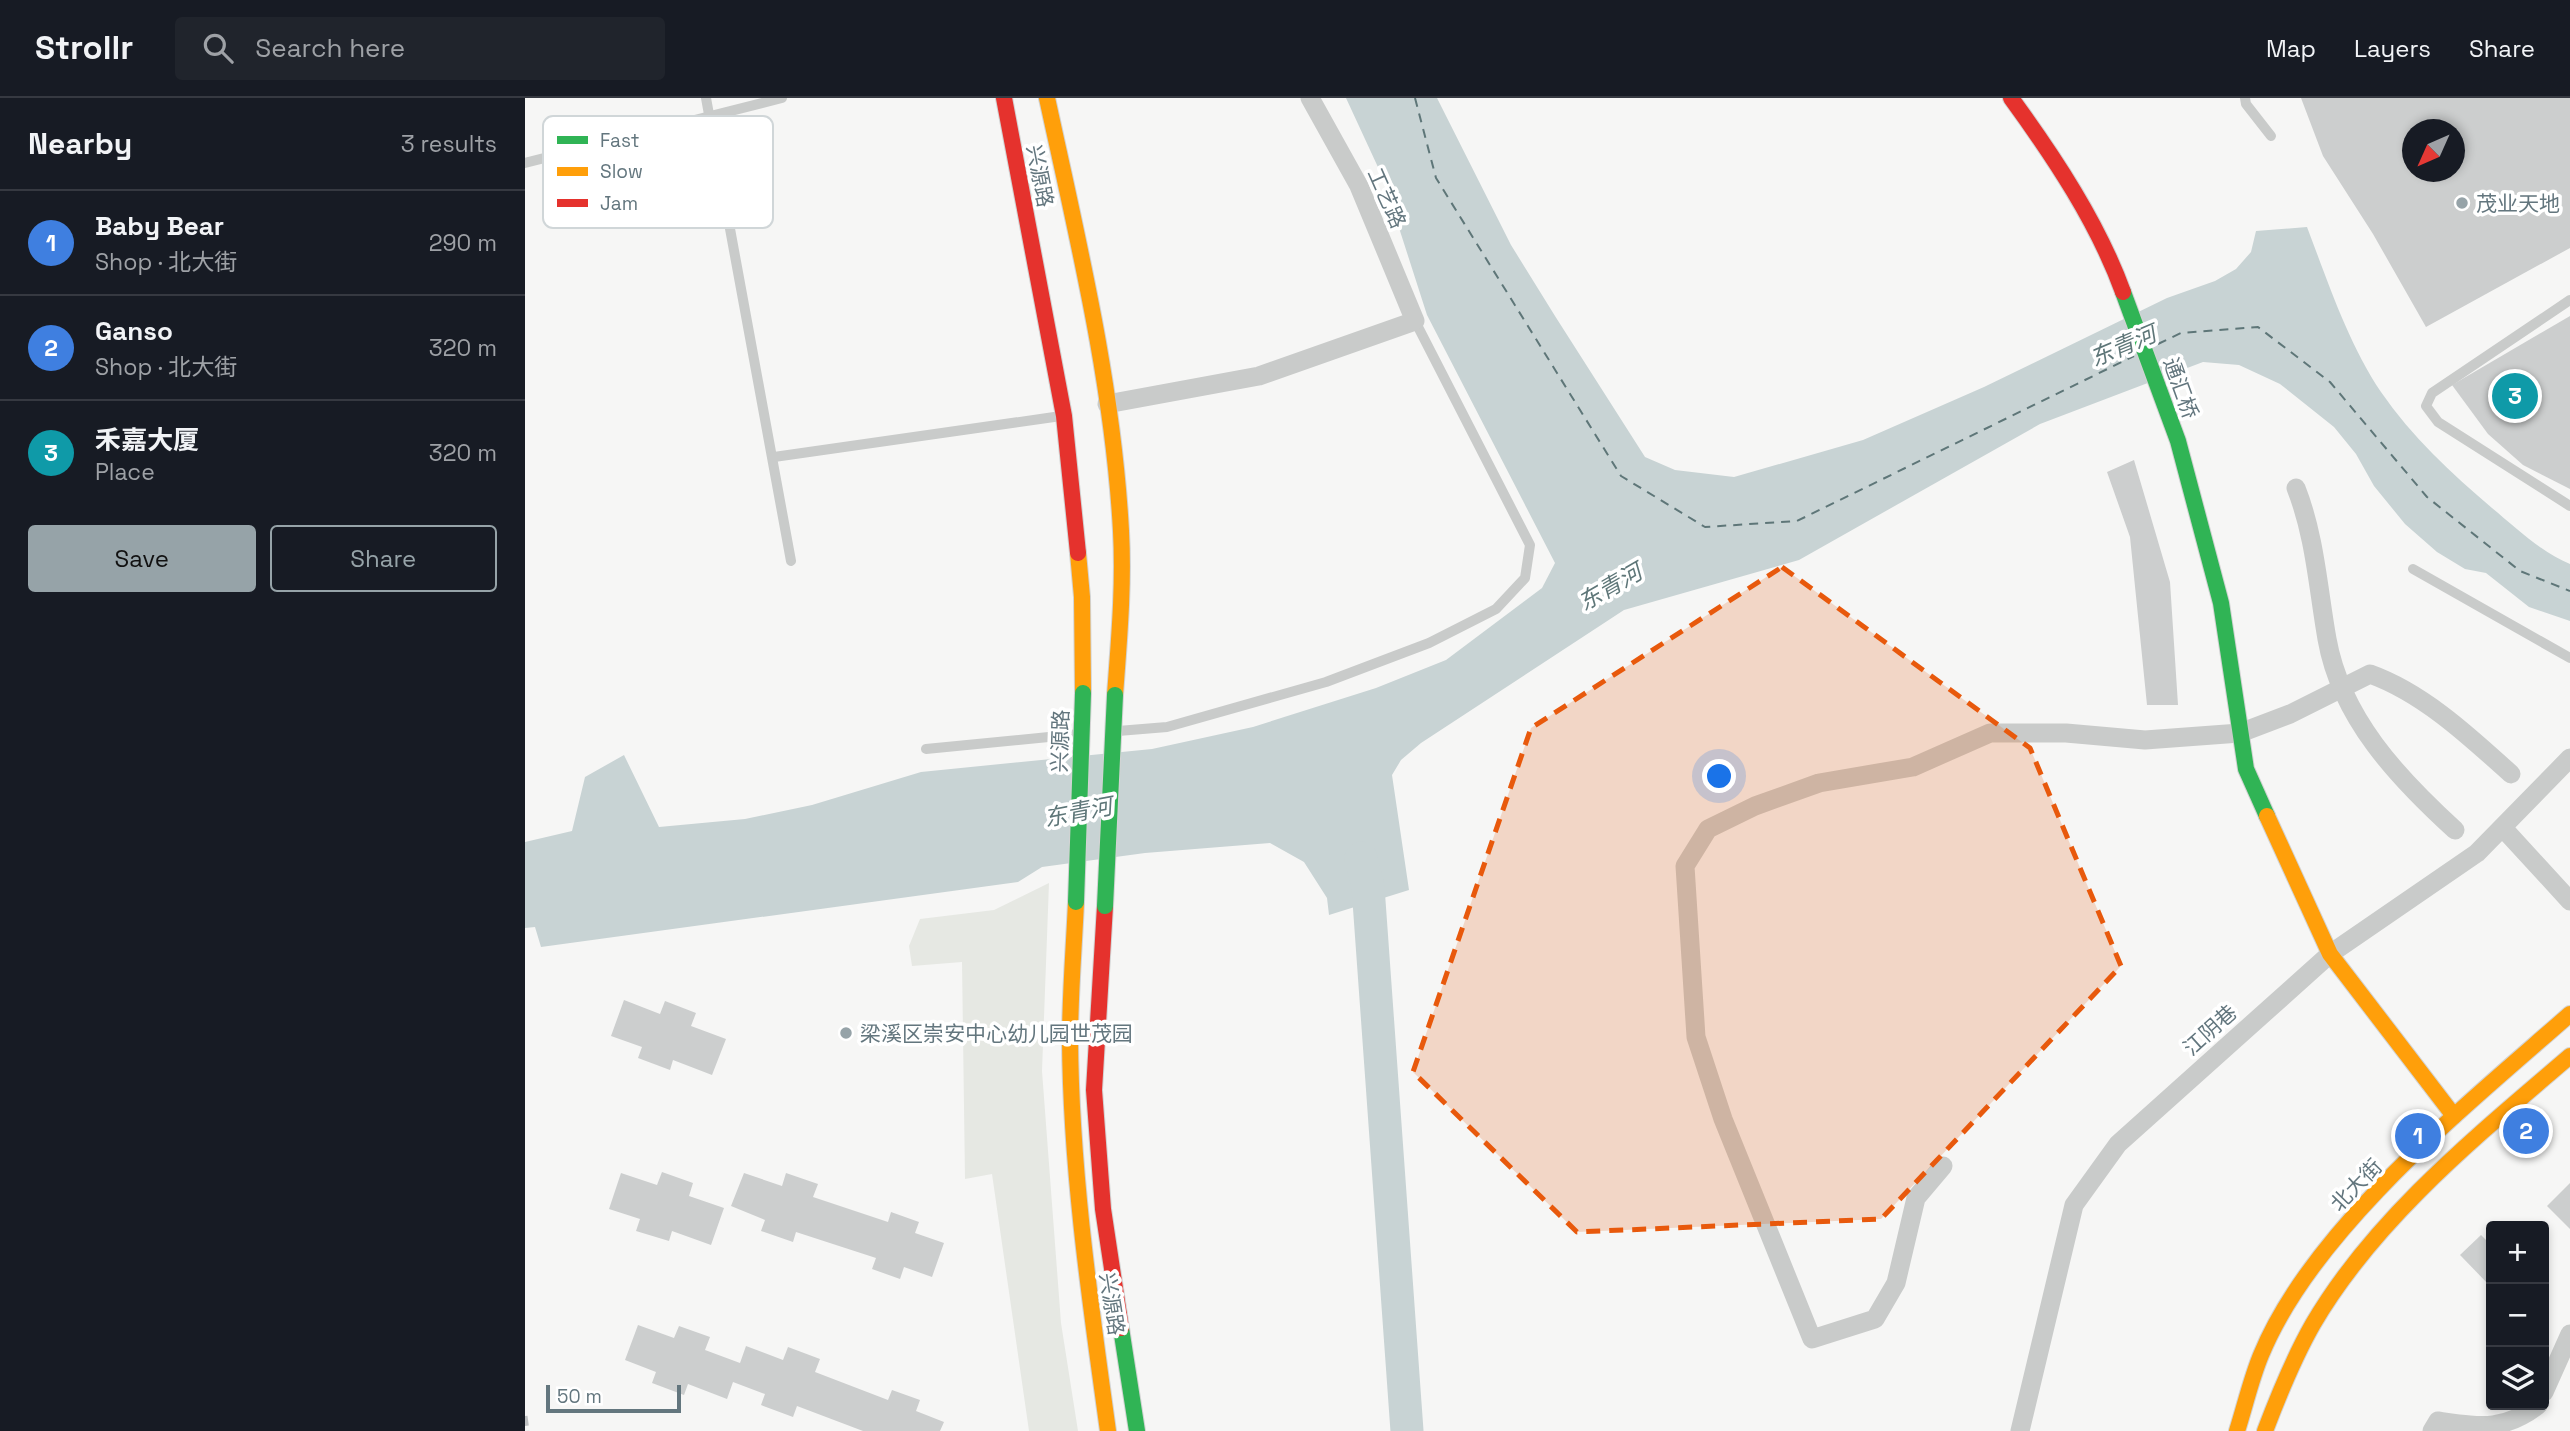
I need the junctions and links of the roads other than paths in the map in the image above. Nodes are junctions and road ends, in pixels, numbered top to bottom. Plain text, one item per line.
1 (706, 98) edge
2 (782, 98) edge
3 (1004, 98) edge
4 (1047, 98) edge
5 (1310, 98) edge
6 (2011, 98) edge
7 (2245, 98) edge
8 (709, 116) edge
9 (713, 116) edge
10 (2271, 136) dead end
11 (543, 158) edge
12 (525, 163) edge
13 (730, 228) edge
14 (2570, 300) edge
15 (1415, 321) junction
16 (1107, 404) junction
17 (1064, 416) junction
18 (774, 457) junction
19 (2297, 488) dead end
20 (2570, 506) edge
21 (791, 561) dead end
22 (2413, 569) dead end
23 (2570, 658) edge
24 (2341, 688) junction
25 (2240, 733) junction
26 (926, 748) dead end
27 (2570, 758) edge
28 (2511, 774) dead end
29 (2503, 828) junction
30 (2455, 830) dead end
31 (2570, 901) edge
32 (2330, 954) junction
33 (2570, 1014) edge
34 (2570, 1056) edge
35 (2453, 1116) junction
36 (1943, 1166) dead end
37 (2570, 1334) edge
38 (2549, 1380) edge
39 (2533, 1410) edge
40 (1108, 1431) edge
41 (1137, 1431) edge
42 (2020, 1431) edge
43 (2237, 1431) edge
44 (2265, 1431) edge
45 (2432, 1431) edge

1 - 8 lane
2 - 9 lane
3 - 17 main road, 兴源路
4 - 16 main road, 兴源路
5 - 15 street, 工艺路
6 - 25 main road, 通汇桥
7 - 10 lane
11 - 12 lane
13 - 18 lane
14 - 20 lane
15 - 16 street
15 - 26 lane
16 - 41 main road, 兴源路, bridge
17 - 18 lane
17 - 40 main road, 兴源路, bridge
18 - 21 lane
19 - 24 street
22 - 23 lane
24 - 25 street
24 - 28 street
24 - 30 street
25 - 32 main road, 通汇桥
25 - 36 street
27 - 29 street, 江阴巷
29 - 31 street
29 - 32 street, 江阴巷
32 - 35 main road, 通汇桥
32 - 42 street, 江阴巷
33 - 35 main road, 北大街
34 - 44 main road
35 - 43 main road, 北大街
37 - 38 street
39 - 45 street

